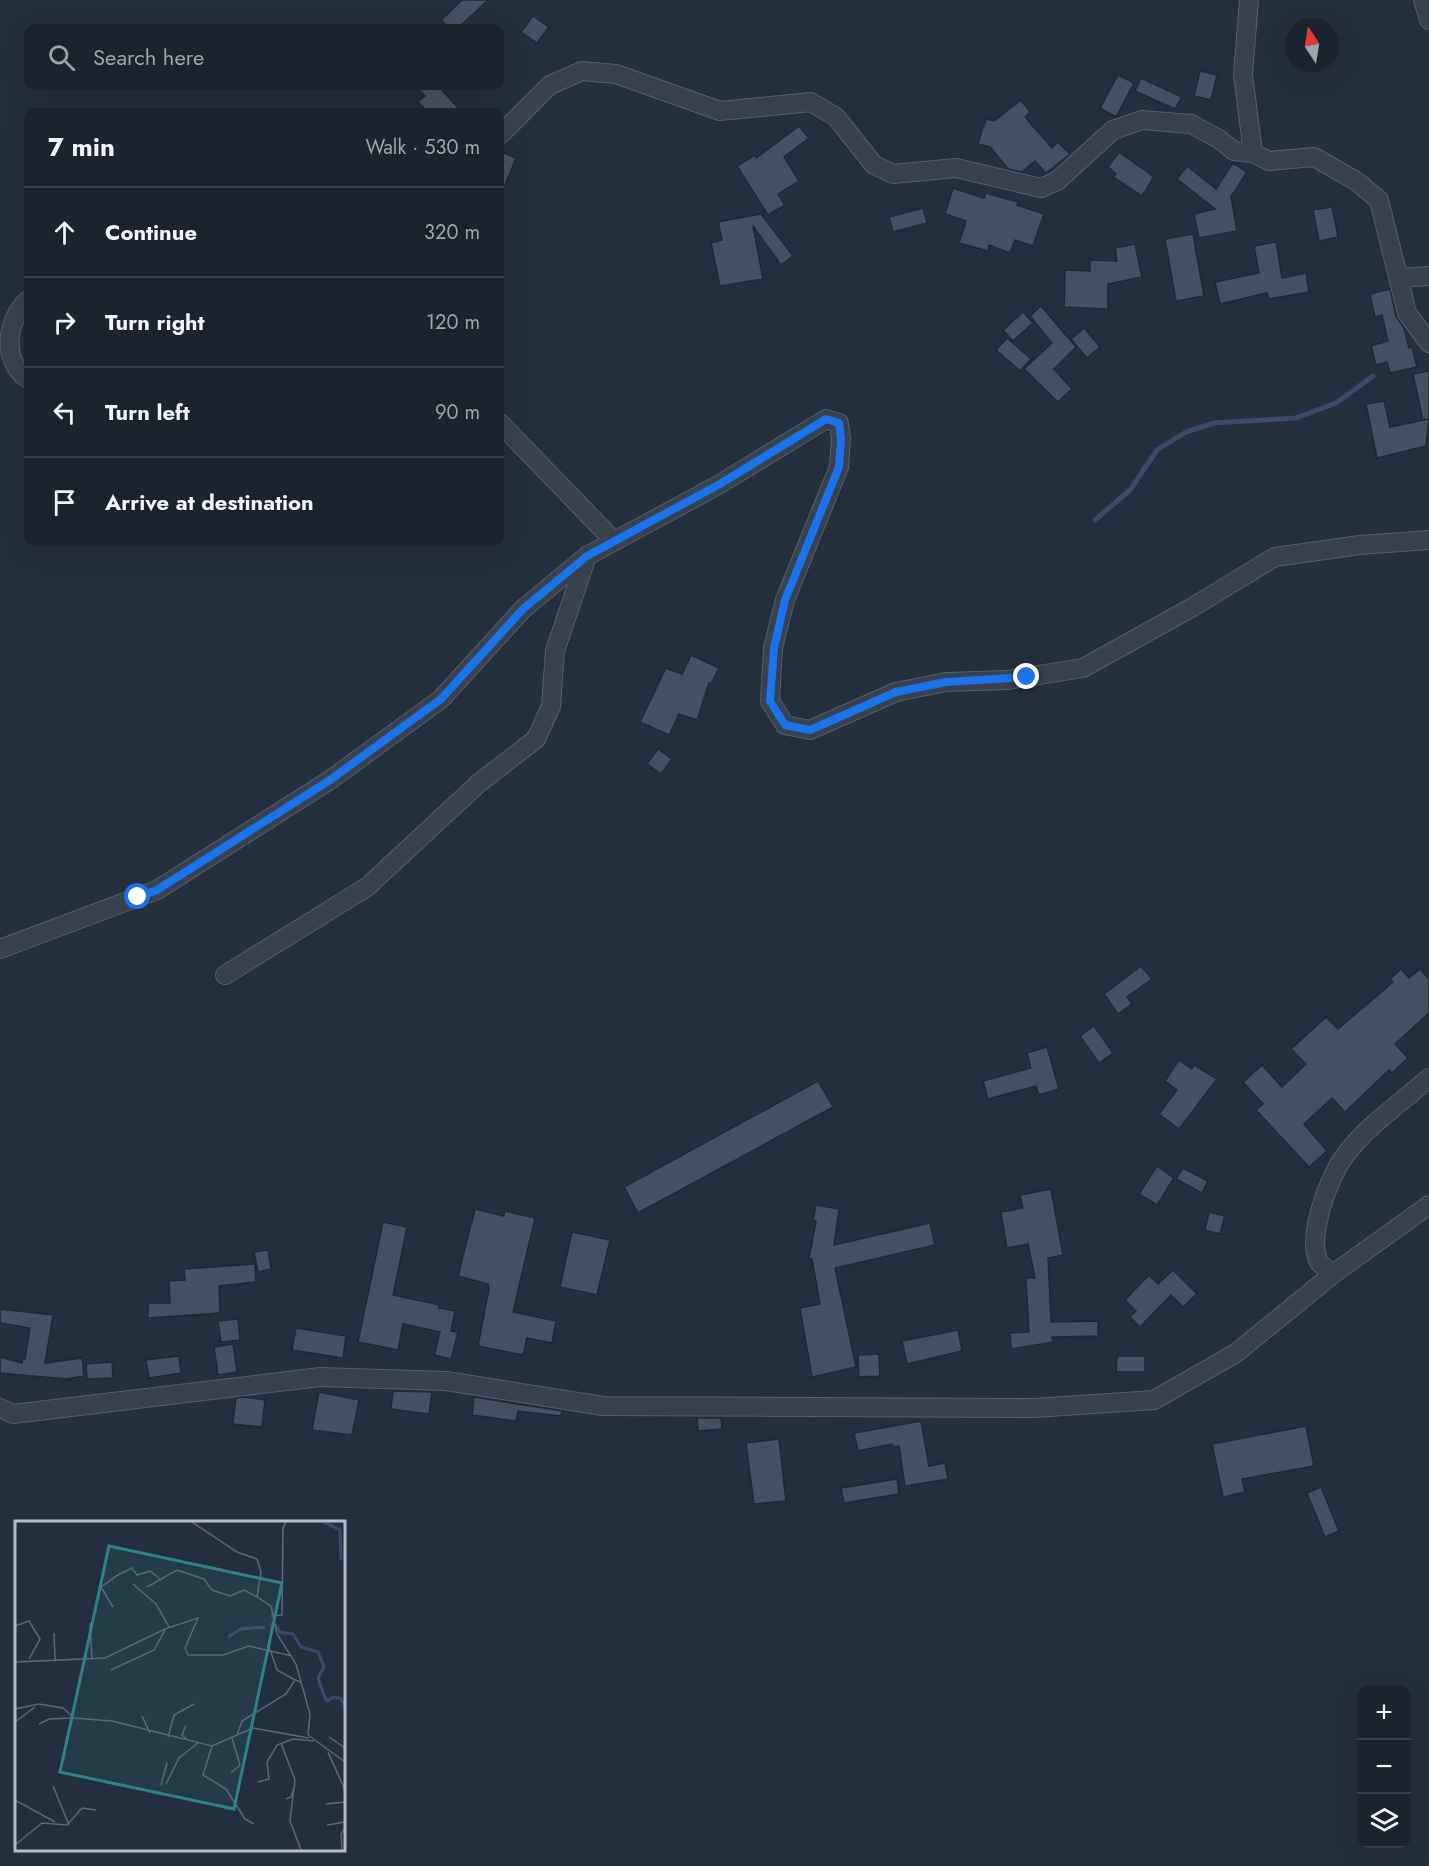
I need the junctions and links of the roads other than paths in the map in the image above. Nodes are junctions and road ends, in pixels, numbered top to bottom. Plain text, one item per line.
1 (1249, 0) edge
2 (1423, 0) edge
3 (1429, 20) edge
4 (504, 131) edge
5 (1253, 153) junction
6 (1429, 276) edge
7 (1399, 278) junction
8 (24, 304) edge
9 (1429, 343) edge
10 (24, 375) edge
11 (504, 427) edge
12 (1429, 540) edge
13 (614, 541) junction
14 (587, 556) junction
15 (0, 949) edge
16 (225, 975) dead end
17 (1429, 1078) edge
18 (1429, 1205) edge
19 (1333, 1274) junction
20 (4, 1414) edge

1 - 5 street
2 - 3 street
4 - 5 street
5 - 7 street
6 - 7 street
7 - 9 street
8 - 10 street
11 - 13 street
12 - 13 street
13 - 14 street
14 - 15 street
14 - 16 street
17 - 19 street
18 - 19 street
19 - 20 street

